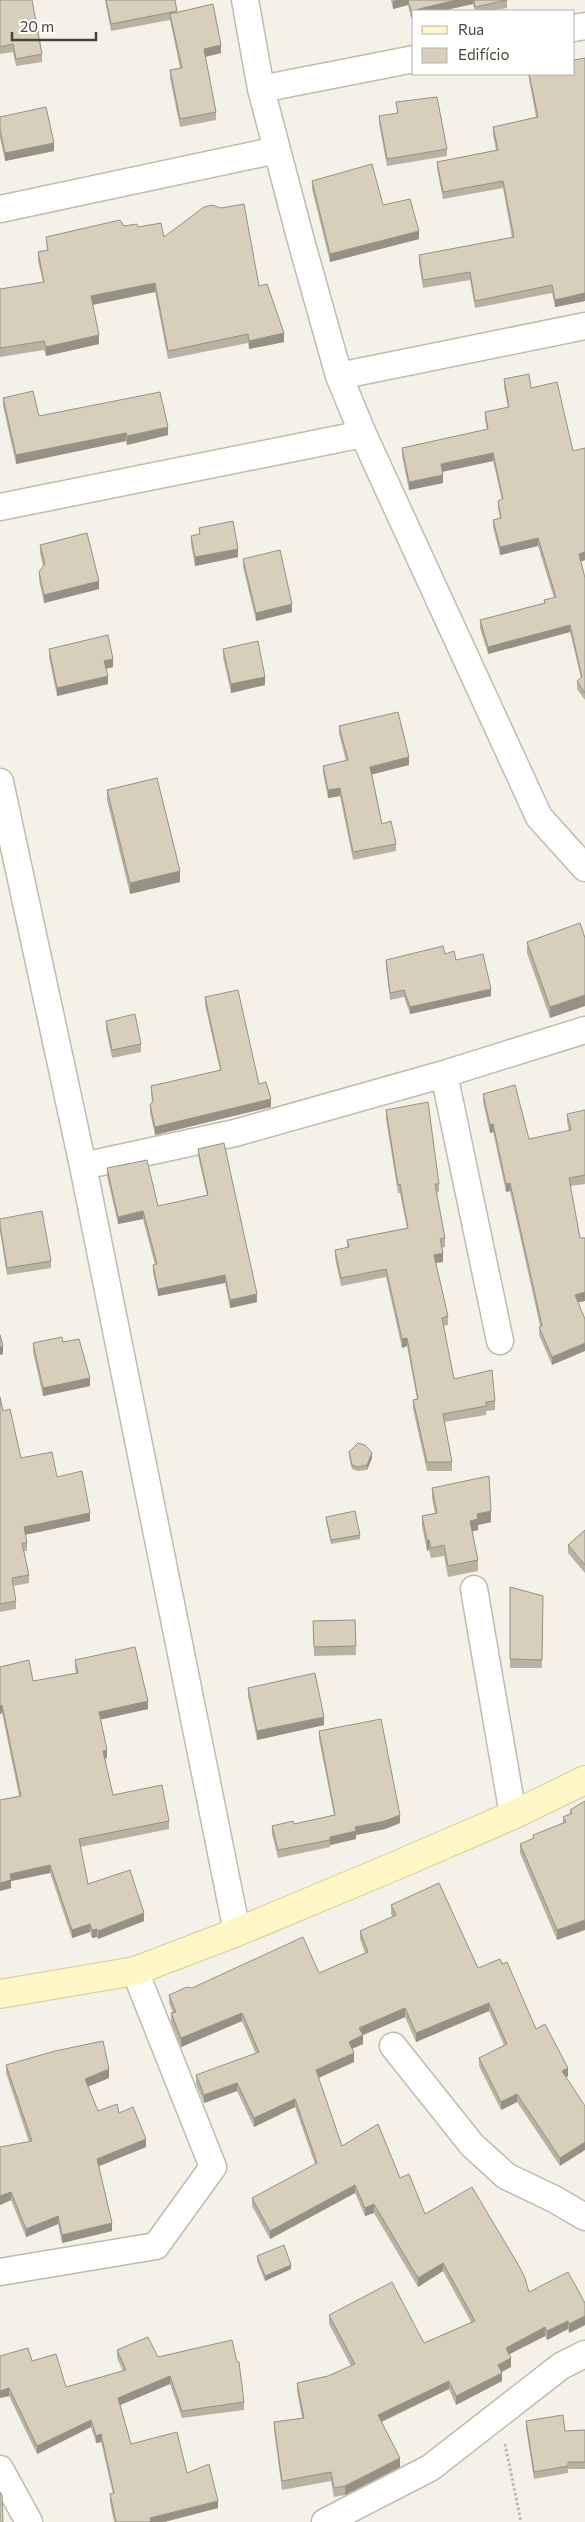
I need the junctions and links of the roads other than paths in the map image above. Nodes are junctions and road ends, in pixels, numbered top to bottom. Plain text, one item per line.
1 (245, 0) edge
2 (412, 59) edge
3 (261, 89) junction
4 (277, 150) junction
5 (0, 209) edge
6 (585, 326) edge
7 (339, 376) junction
8 (363, 434) junction
9 (0, 506) edge
10 (0, 782) edge
11 (585, 868) edge
12 (585, 1030) edge
13 (444, 1074) junction
14 (83, 1166) junction
15 (500, 1341) dead end
16 (474, 1589) dead end
17 (585, 1780) edge
18 (513, 1815) junction
19 (238, 1932) junction
20 (135, 1971) junction
21 (0, 1994) edge
22 (393, 2046) dead end
23 (585, 2217) edge
24 (0, 2272) edge
25 (585, 2354) edge
26 (0, 2468) edge
27 (29, 2522) edge
28 (324, 2522) edge

1 - 3 street
2 - 3 street
3 - 4 street
4 - 5 street
4 - 7 street
6 - 7 street
7 - 8 street
8 - 9 street
8 - 11 street
10 - 14 street
12 - 13 street
13 - 14 street
13 - 15 street
14 - 19 street
16 - 18 street
17 - 18 street
18 - 19 street
19 - 20 street
20 - 21 street
20 - 24 street
22 - 23 street
25 - 28 street
26 - 27 street

